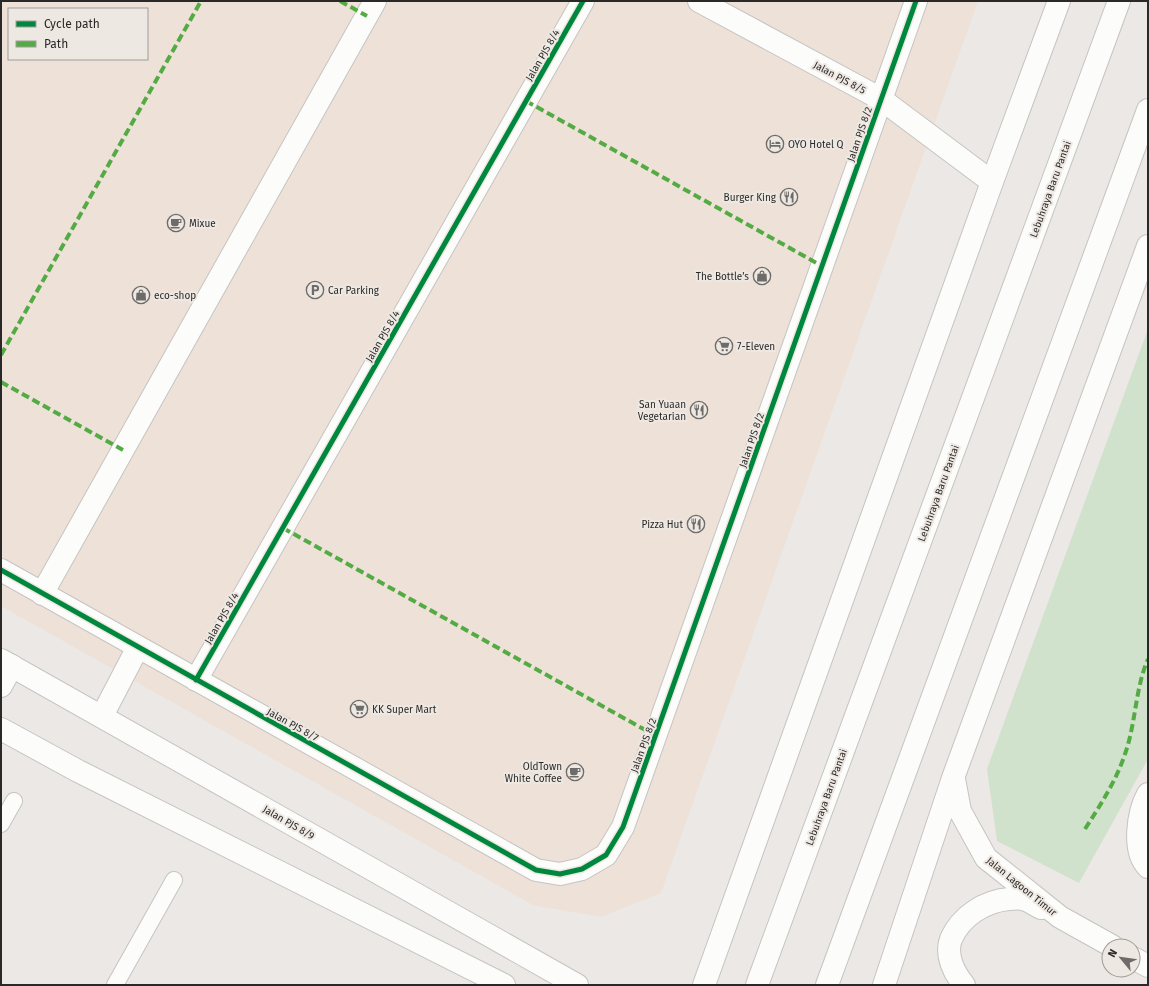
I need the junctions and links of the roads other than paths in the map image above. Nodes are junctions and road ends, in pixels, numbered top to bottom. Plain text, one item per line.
1 (375, 1) edge
2 (584, 1) edge
3 (699, 1) edge
4 (916, 1) edge
5 (1059, 1) edge
6 (1119, 1) edge
7 (881, 99) junction
8 (1148, 110) edge
9 (992, 182) junction
10 (1148, 246) edge
11 (1, 570) edge
12 (42, 594) junction
13 (138, 648) junction
14 (7, 663) edge
15 (196, 680) junction
16 (1, 686) edge
17 (102, 716) junction
18 (1, 729) edge
19 (953, 778) junction
20 (1148, 794) edge
21 (14, 800) dead end
22 (1, 824) edge
23 (1148, 867) edge
24 (582, 869) joint
25 (174, 880) dead end
26 (1060, 917) junction
27 (1101, 940) edge
28 (115, 985) edge
29 (504, 985) edge
30 (577, 985) edge
31 (704, 985) edge
32 (757, 985) edge
33 (827, 985) edge
34 (884, 985) edge
35 (964, 985) edge

1 - 12 main road
2 - 15 main road, Jalan PJS 8/4
3 - 7 main road, Jalan PJS 8/5
4 - 7 main road, Jalan PJS 8/2
5 - 9 main road
6 - 32 main road, Lebuhraya Baru Pantai
7 - 9 main road, Jalan PJS 8/5
7 - 24 main road, Jalan PJS 8/2
8 - 33 main road
9 - 31 main road
10 - 19 main road
11 - 12 main road, Jalan PJS 8/7
12 - 13 main road, Jalan PJS 8/7
13 - 15 main road, Jalan PJS 8/7
13 - 17 main road
14 - 16 main road
14 - 17 main road, Jalan PJS 8/9
15 - 24 main road, Jalan PJS 8/7
17 - 30 main road, Jalan PJS 8/9
18 - 29 main road
19 - 26 main road, Jalan Lagoon Timur
19 - 34 main road
20 - 23 main road
21 - 22 lane
25 - 28 lane
26 - 27 main road, Jalan Lagoon Timur
26 - 35 main road

